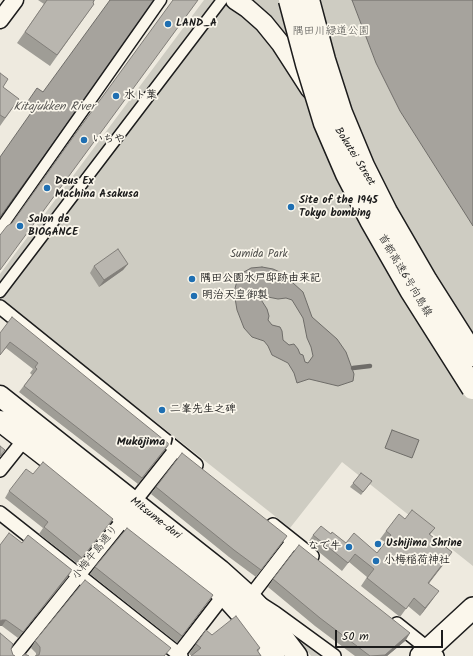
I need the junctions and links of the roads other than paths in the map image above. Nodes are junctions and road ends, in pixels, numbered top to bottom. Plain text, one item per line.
1 (15, 0) edge
2 (161, 0) edge
3 (222, 0) edge
4 (235, 0) edge
5 (290, 0) edge
6 (308, 0) edge
7 (0, 20) edge
8 (0, 229) edge
9 (0, 292) edge
10 (0, 307) edge
11 (473, 345) edge
12 (473, 355) edge
13 (473, 388) edge
14 (0, 396) edge
15 (0, 421) edge
16 (24, 440) junction
17 (176, 449) junction
18 (0, 470) edge
19 (207, 473) edge
20 (129, 510) junction
21 (0, 513) edge
22 (262, 516) edge
23 (293, 541) junction
24 (324, 566) edge
25 (78, 575) junction
26 (224, 595) junction
27 (250, 596) junction
28 (473, 608) edge
29 (389, 618) edge
30 (18, 651) edge
31 (429, 654) edge
32 (179, 655) edge
33 (274, 656) edge
34 (297, 656) edge
35 (334, 656) edge

1 - 7 street
2 - 8 street
3 - 9 street
4 - 11 main road, Bokutei Street
5 - 13 highway, 首都高速6号向島線, bridge
6 - 12 highway, 首都高速6号向島線, bridge
10 - 17 street
14 - 20 main road, Mitsume-dori
15 - 16 main road, Mitsume-dori
16 - 18 street
16 - 20 main road, Mitsume-dori
17 - 19 street
17 - 20 street, 小梅牛島通り
20 - 25 street, 小梅牛島通り
20 - 26 main road, Mitsume-dori
20 - 27 main road, Mitsume-dori
21 - 25 street
22 - 23 street
23 - 24 street
23 - 27 street
25 - 30 street, 小梅牛島通り
25 - 32 street
26 - 32 street
26 - 33 main road, Mitsume-dori
27 - 34 main road, Mitsume-dori
27 - 35 street
28 - 31 highway
29 - 31 street

